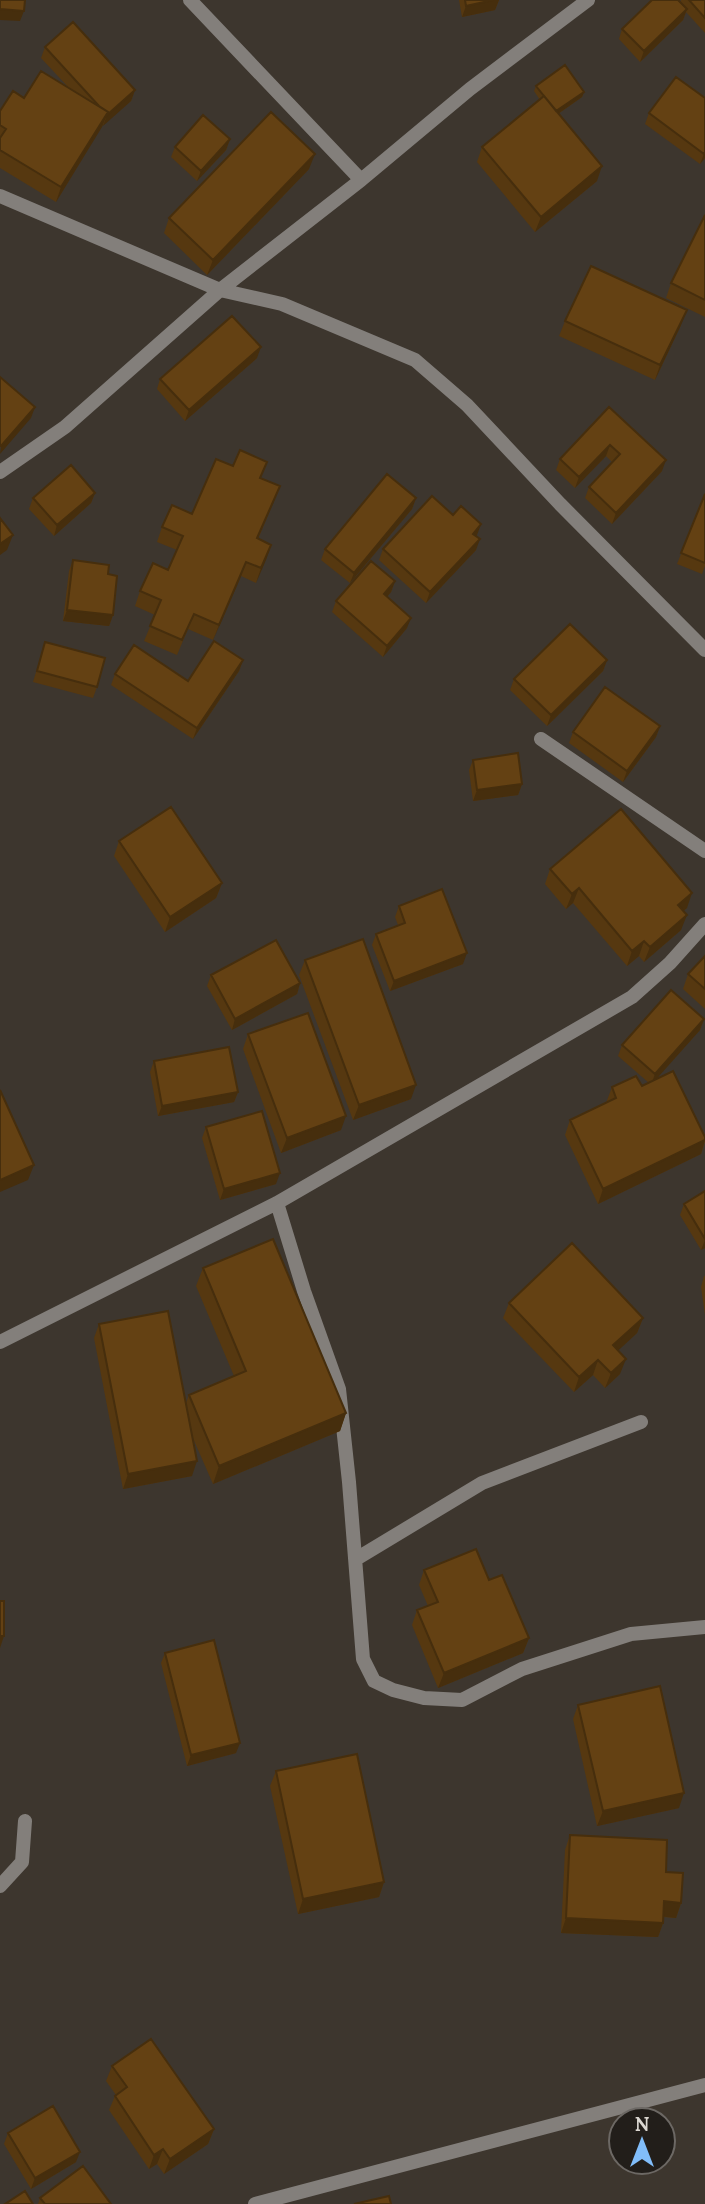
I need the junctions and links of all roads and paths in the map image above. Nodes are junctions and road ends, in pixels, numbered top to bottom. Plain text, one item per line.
1 (190, 0) edge
2 (588, 0) edge
3 (361, 180) junction
4 (0, 196) edge
5 (220, 290) junction
6 (0, 472) edge
7 (705, 650) edge
8 (541, 739) dead end
9 (705, 851) edge
10 (705, 924) edge
11 (276, 1203) junction
12 (0, 1342) edge
13 (641, 1422) dead end
14 (356, 1559) junction
15 (705, 1627) edge
16 (25, 1821) dead end
17 (0, 1886) edge
18 (705, 2085) edge
19 (254, 2204) edge

1 - 3 street
2 - 3 street
3 - 5 street
4 - 5 street
5 - 6 street
5 - 7 street
8 - 9 street
10 - 11 street
11 - 12 street
11 - 14 street
13 - 14 street
14 - 15 street
16 - 17 street
18 - 19 street

